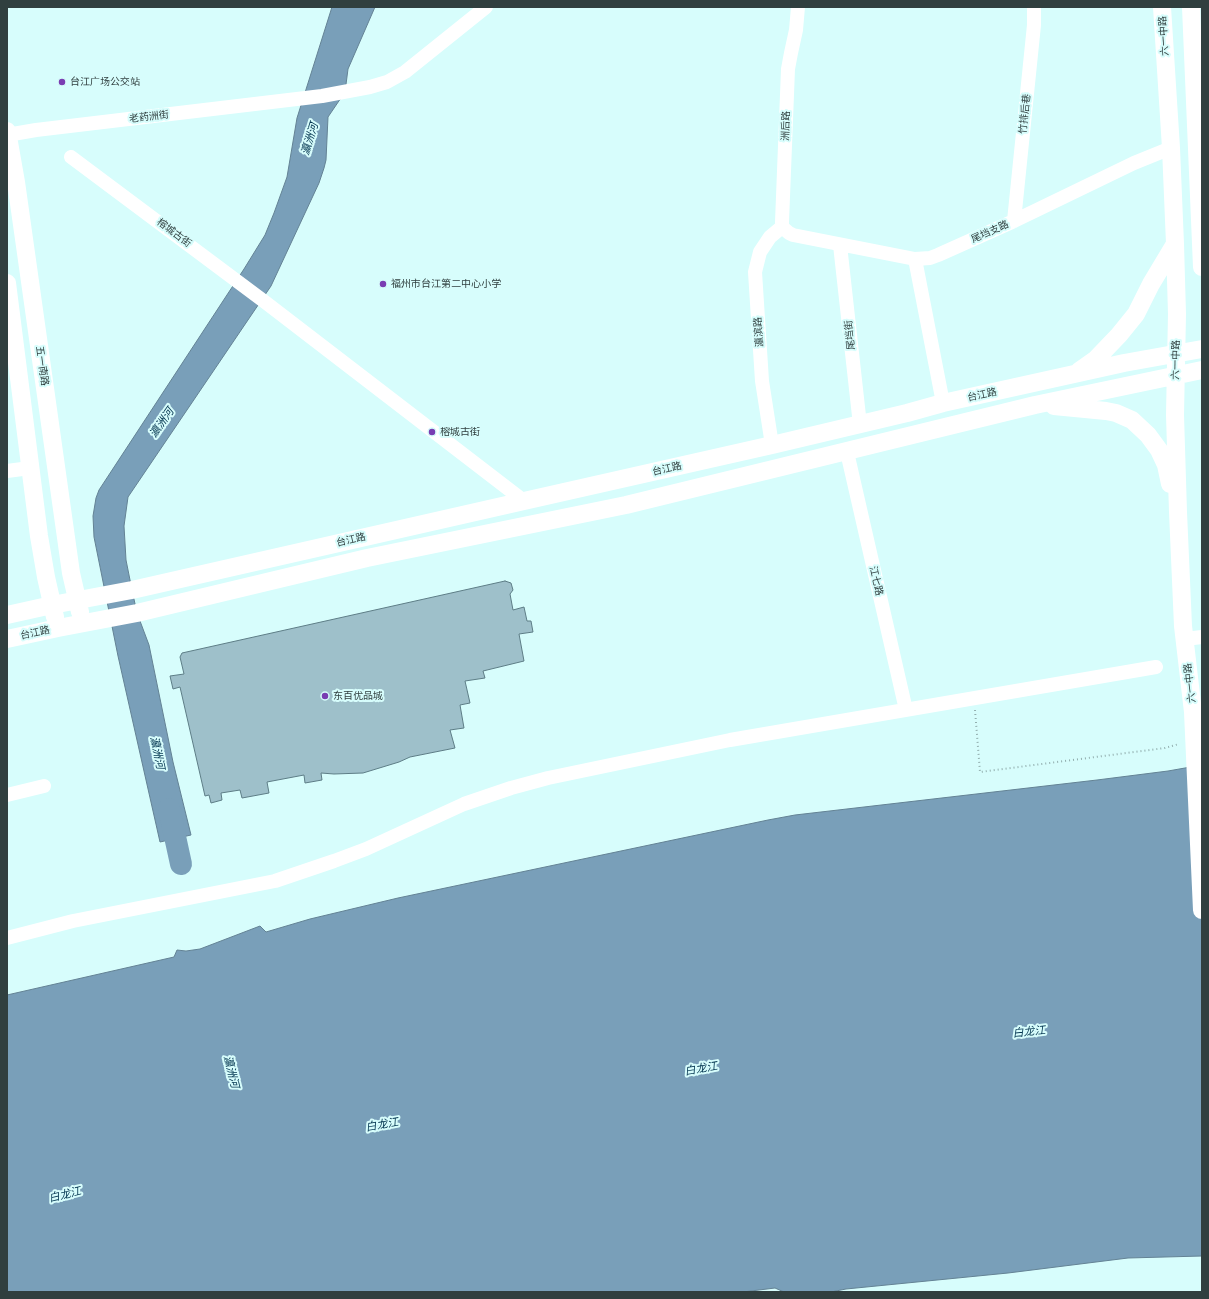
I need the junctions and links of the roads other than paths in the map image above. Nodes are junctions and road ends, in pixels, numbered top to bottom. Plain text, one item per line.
1 (486, 7) edge
2 (798, 7) edge
3 (1034, 7) edge
4 (1162, 7) edge
5 (1191, 7) edge
6 (7, 134) edge
7 (1171, 148) junction
8 (71, 157) dead end
9 (1014, 221) junction
10 (782, 227) junction
11 (1175, 244) junction
12 (840, 245) junction
13 (1202, 248) edge
14 (915, 259) junction
15 (1202, 267) edge
16 (7, 282) edge
17 (1202, 349) edge
18 (1176, 354) junction
19 (1202, 370) edge
20 (1175, 375) junction
21 (1062, 377) junction
22 (943, 403) junction
23 (1035, 405) junction
24 (860, 425) junction
25 (772, 445) junction
26 (847, 452) junction
27 (30, 468) junction
28 (7, 471) edge
29 (524, 500) junction
30 (1178, 512) junction
31 (77, 600) junction
32 (52, 605) junction
33 (7, 615) edge
34 (82, 623) junction
35 (58, 628) junction
36 (1193, 638) edge
37 (7, 639) edge
38 (1195, 663) edge
39 (1156, 667) dead end
40 (906, 710) junction
41 (44, 786) dead end
42 (7, 795) edge
43 (1202, 910) edge
44 (7, 938) edge

1 - 6 street, 老药洲街
2 - 10 street, 洲后路
3 - 9 street, 竹排后巷
4 - 7 main road, 六一中路
5 - 13 main road
6 - 31 main road, 五一南路
7 - 9 street, 尾垱支路
7 - 11 main road, 六一中路
8 - 29 street, 榕城古街
9 - 14 street, 尾垱支路
10 - 12 street, 尾垱支路
10 - 25 street, 瀛滨路
11 - 18 main road, 六一中路
11 - 21 main road
12 - 14 street, 尾垱支路
12 - 24 street, 尾垱街
13 - 15 main road
14 - 22 street
16 - 27 main road
17 - 18 main road, 台江路
18 - 20 main road, 六一中路
18 - 21 main road, 台江路
19 - 20 main road
20 - 23 main road
20 - 30 main road, 六一中路
21 - 22 main road, 台江路
22 - 24 main road, 台江路
23 - 26 main road
23 - 30 main road
24 - 25 main road, 台江路
25 - 29 main road, 台江路
26 - 34 main road, 台江路
26 - 40 street, 江七路
27 - 28 street
27 - 32 main road
29 - 31 main road, 台江路
30 - 36 main road, 六一中路
31 - 32 main road
31 - 34 main road, 五一南路
32 - 33 main road
32 - 35 main road
34 - 35 main road, 台江路
35 - 37 main road, 台江路
36 - 38 main road, 六一中路
38 - 43 main road, 六一中路
39 - 40 street
40 - 44 street
41 - 42 street

